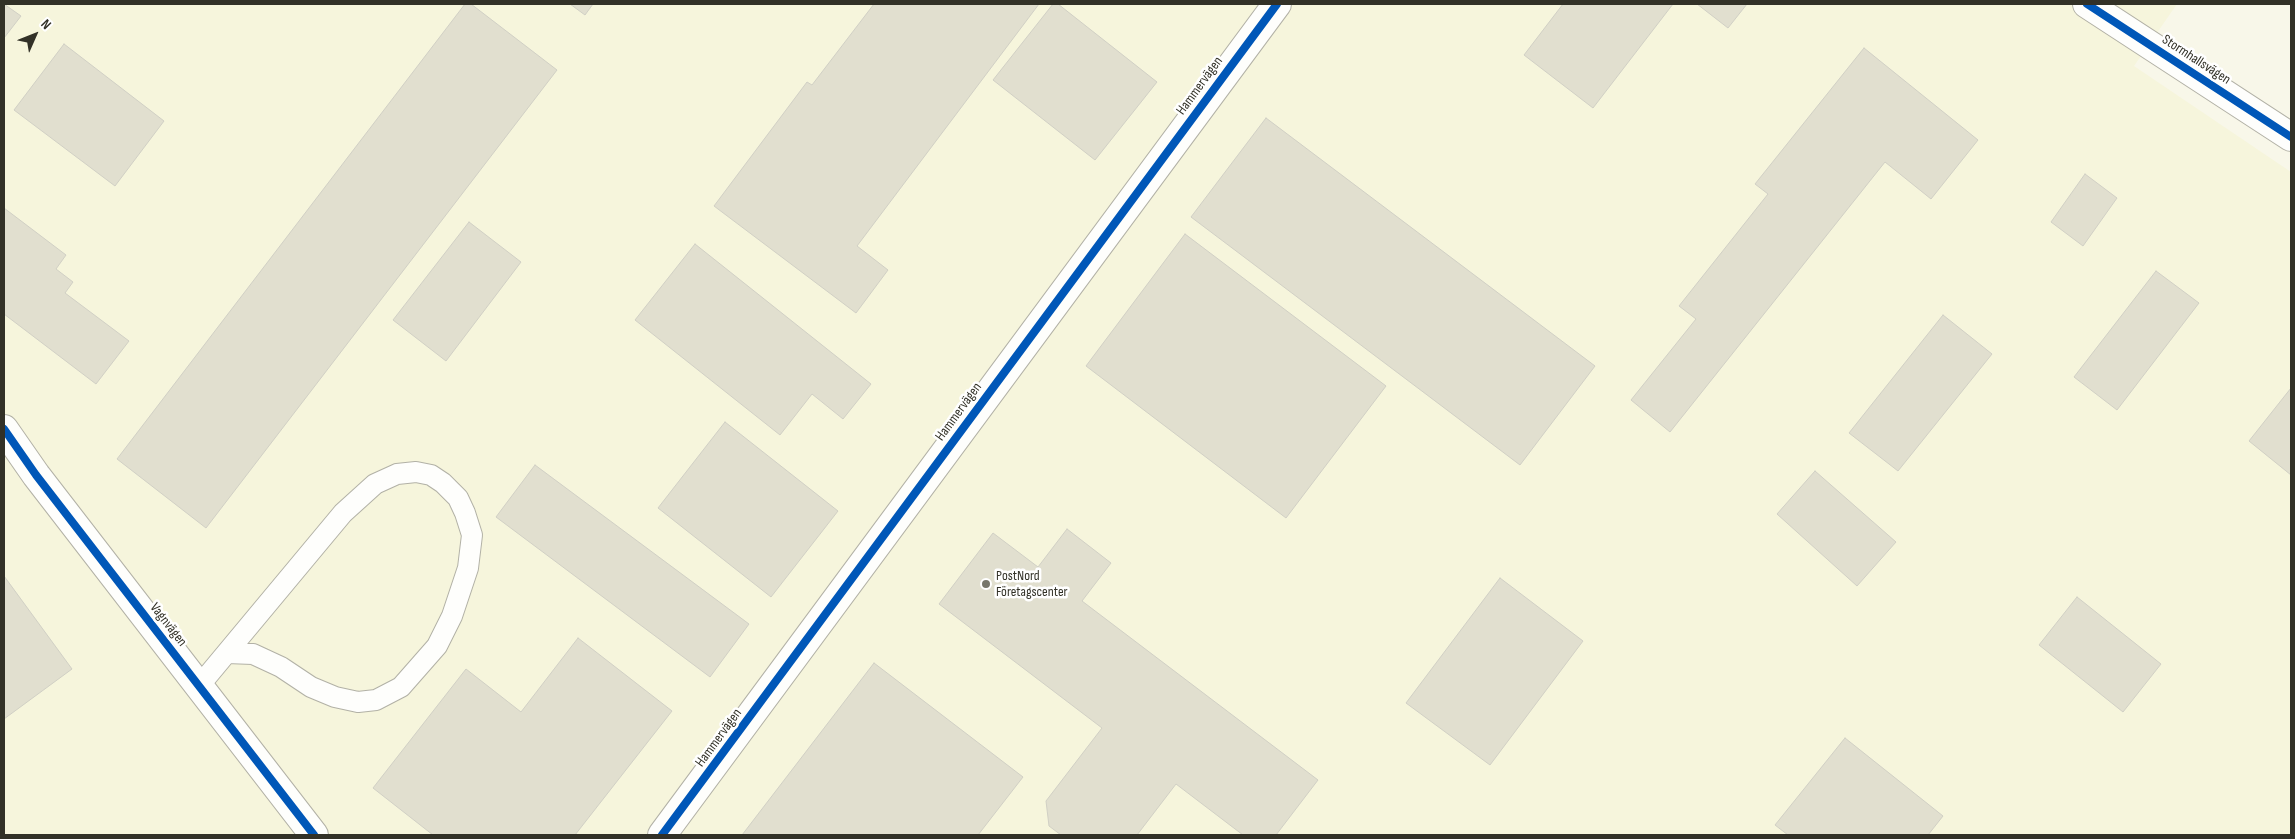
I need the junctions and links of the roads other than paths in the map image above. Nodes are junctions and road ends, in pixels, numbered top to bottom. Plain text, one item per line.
1 (1277, 4) edge
2 (2087, 4) edge
3 (2291, 137) edge
4 (4, 429) edge
5 (227, 653) junction
6 (199, 686) junction
7 (314, 835) edge
8 (662, 835) edge

1 - 8 street, Hammervägen
2 - 3 street, Stormhallsvägen
4 - 6 street, Vagnvägen
5 - 5 lane
5 - 6 lane
6 - 7 street, Vagnvägen

